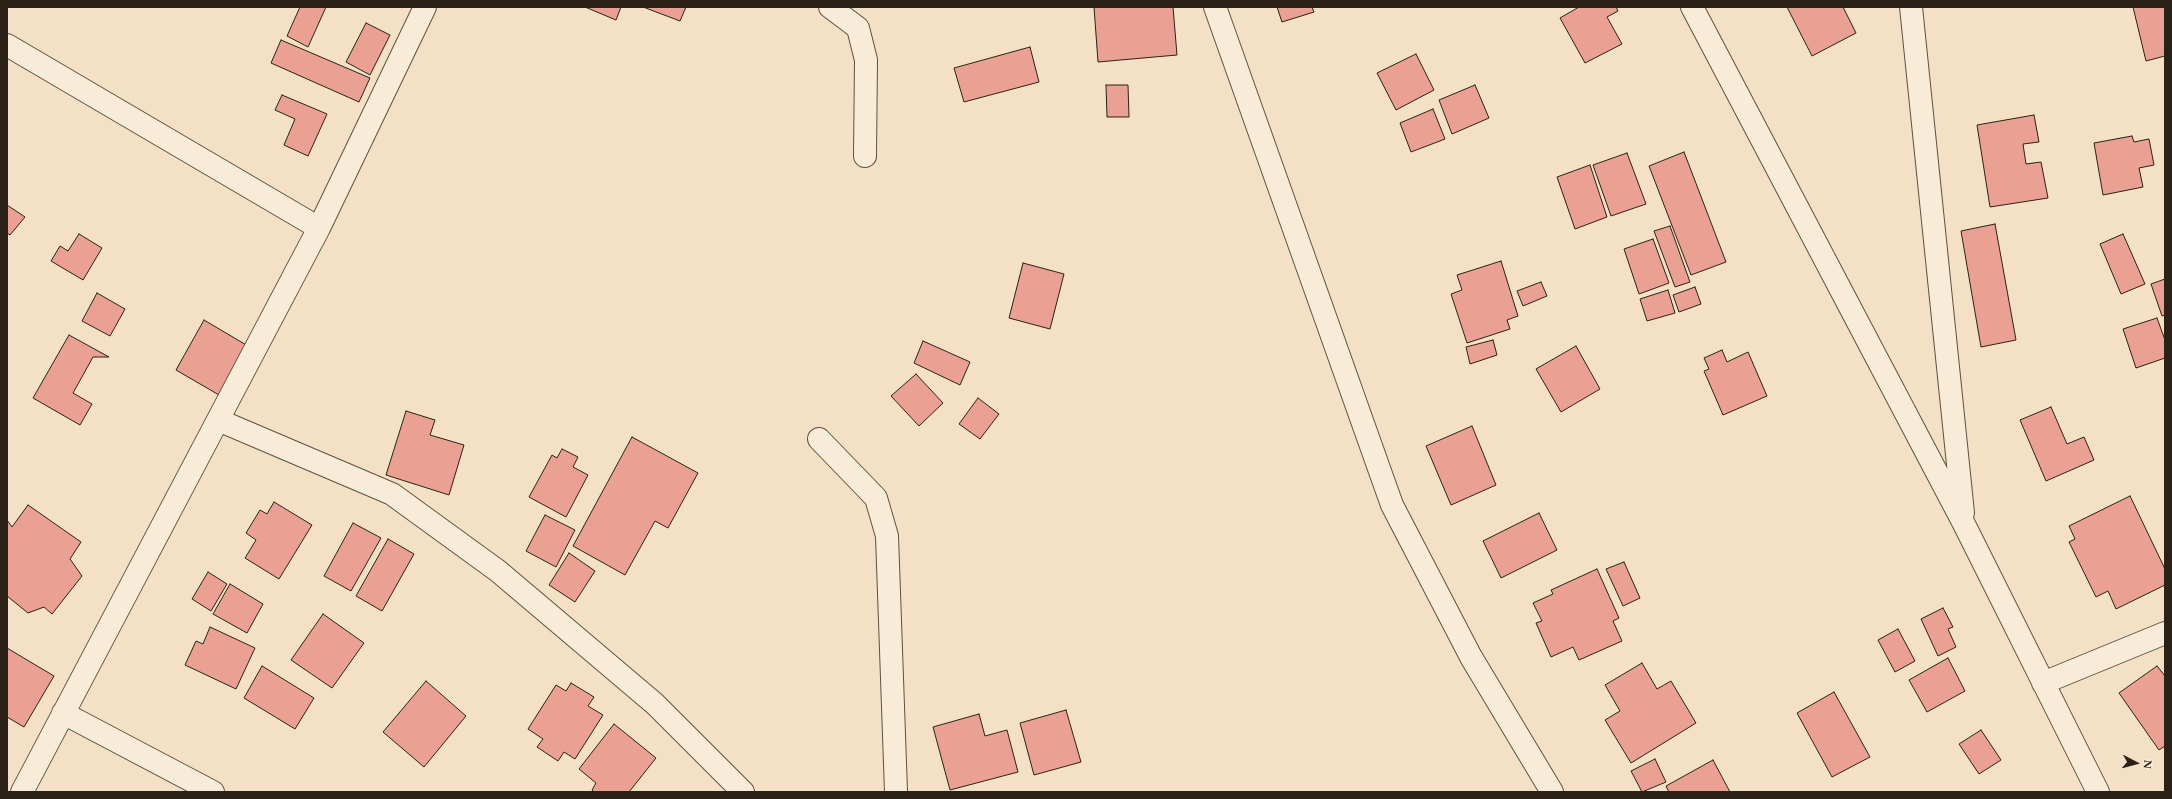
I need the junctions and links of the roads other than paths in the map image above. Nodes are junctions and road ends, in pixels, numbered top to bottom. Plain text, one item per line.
1 (425, 7) edge
2 (830, 7) edge
3 (1215, 7) edge
4 (1692, 7) edge
5 (1911, 7) edge
6 (7, 45) edge
7 (865, 156) dead end
8 (319, 228) junction
9 (218, 420) junction
10 (819, 439) dead end
11 (1964, 524) junction
12 (2165, 633) edge
13 (2043, 683) junction
14 (64, 713) junction
15 (22, 792) edge
16 (212, 792) edge
17 (743, 792) edge
18 (896, 792) edge
19 (1552, 792) edge
20 (2098, 792) edge

1 - 8 street
2 - 7 street
3 - 19 street
4 - 11 street
5 - 11 street
6 - 8 street
8 - 9 street
9 - 14 street
9 - 17 street
10 - 18 street
11 - 13 street
12 - 13 street
13 - 20 street
14 - 15 street
14 - 16 street

